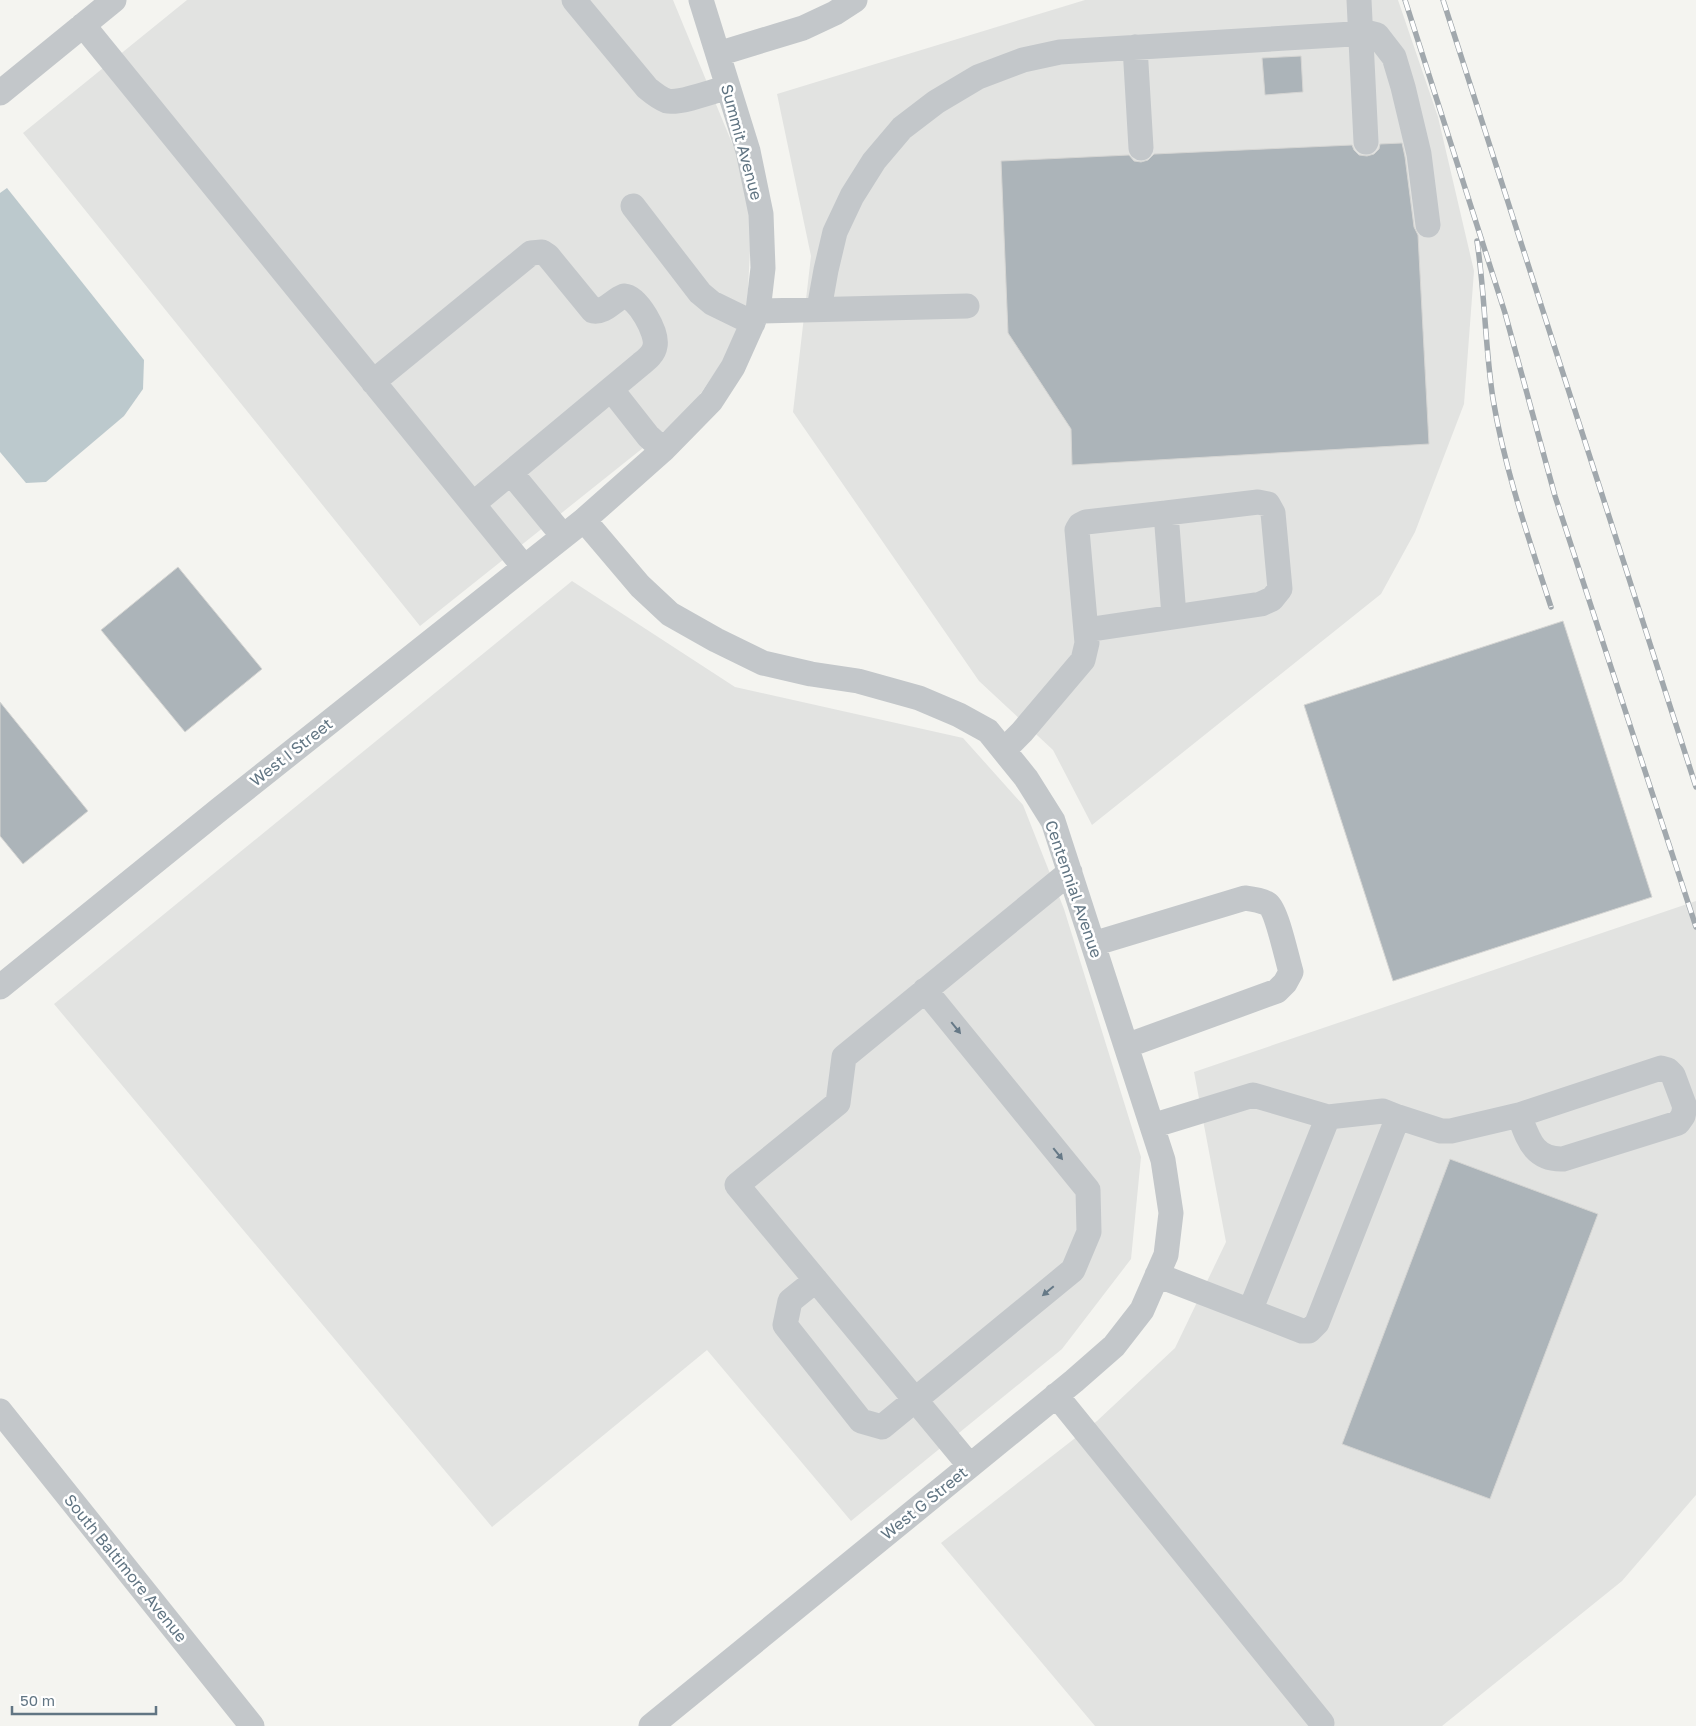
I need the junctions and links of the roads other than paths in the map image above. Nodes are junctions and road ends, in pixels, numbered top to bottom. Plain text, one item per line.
1 (114, 0) edge
2 (574, 0) edge
3 (701, 0) edge
4 (855, 0) edge
5 (1359, 0) edge
6 (83, 26) junction
7 (1361, 34) junction
8 (1135, 47) junction
9 (718, 54) junction
10 (728, 87) junction
11 (0, 93) edge
12 (1366, 142) dead end
13 (1141, 148) dead end
14 (633, 206) dead end
15 (1428, 225) dead end
16 (967, 306) dead end
17 (819, 309) junction
18 (755, 317) junction
19 (373, 382) junction
20 (611, 389) junction
21 (663, 450) junction
22 (511, 473) junction
23 (473, 504) junction
24 (1166, 513) junction
25 (584, 520) junction
26 (563, 536) junction
27 (524, 567) junction
28 (1174, 616) junction
29 (1086, 630) junction
30 (1004, 750) junction
31 (1070, 872) junction
32 (1093, 944) junction
33 (0, 986) edge
34 (926, 990) junction
35 (1126, 1046) junction
36 (1519, 1115) junction
37 (1328, 1117) junction
38 (1398, 1117) junction
39 (1152, 1126) junction
40 (1162, 1265) junction
41 (816, 1280) junction
42 (1250, 1311) junction
43 (1056, 1395) junction
44 (915, 1401) junction
45 (0, 1411) edge
46 (970, 1466) junction
47 (661, 1723) edge
48 (1322, 1723) dead end
49 (252, 1726) edge

1 - 6 street
2 - 10 street
3 - 9 street, Summit Avenue
4 - 9 street
5 - 7 street
6 - 11 street
6 - 19 street
7 - 8 street
7 - 12 street
7 - 15 street
8 - 13 street
8 - 17 street
9 - 10 street, Summit Avenue
10 - 18 street, Summit Avenue
14 - 18 street
16 - 17 street
17 - 18 street
18 - 21 street, Summit Avenue
19 - 20 street
19 - 23 street
20 - 21 street
20 - 22 street
21 - 25 street, Summit Avenue
22 - 23 street
22 - 26 street
23 - 27 street
24 - 28 street
24 - 28 street
24 - 29 street
25 - 26 street, West I Street
25 - 30 street, Centennial Avenue
26 - 27 street, West I Street
27 - 33 street, West I Street
28 - 29 street
29 - 30 street
30 - 31 street, Centennial Avenue
31 - 32 street, Centennial Avenue
31 - 34 street
32 - 35 street, Centennial Avenue
32 - 35 street
34 - 41 street
34 -> 44 street
35 - 39 street, Centennial Avenue
36 - 36 street
36 - 38 street
37 - 38 street
37 - 39 street
37 - 42 street
38 - 42 street
39 - 40 street, Centennial Avenue
40 - 42 street
40 - 43 street, West G Street
41 - 44 street
41 - 44 street
43 - 46 street, West G Street
43 - 48 street
44 - 46 street
45 - 49 street, South Baltimore Avenue
46 - 47 street, West G Street

